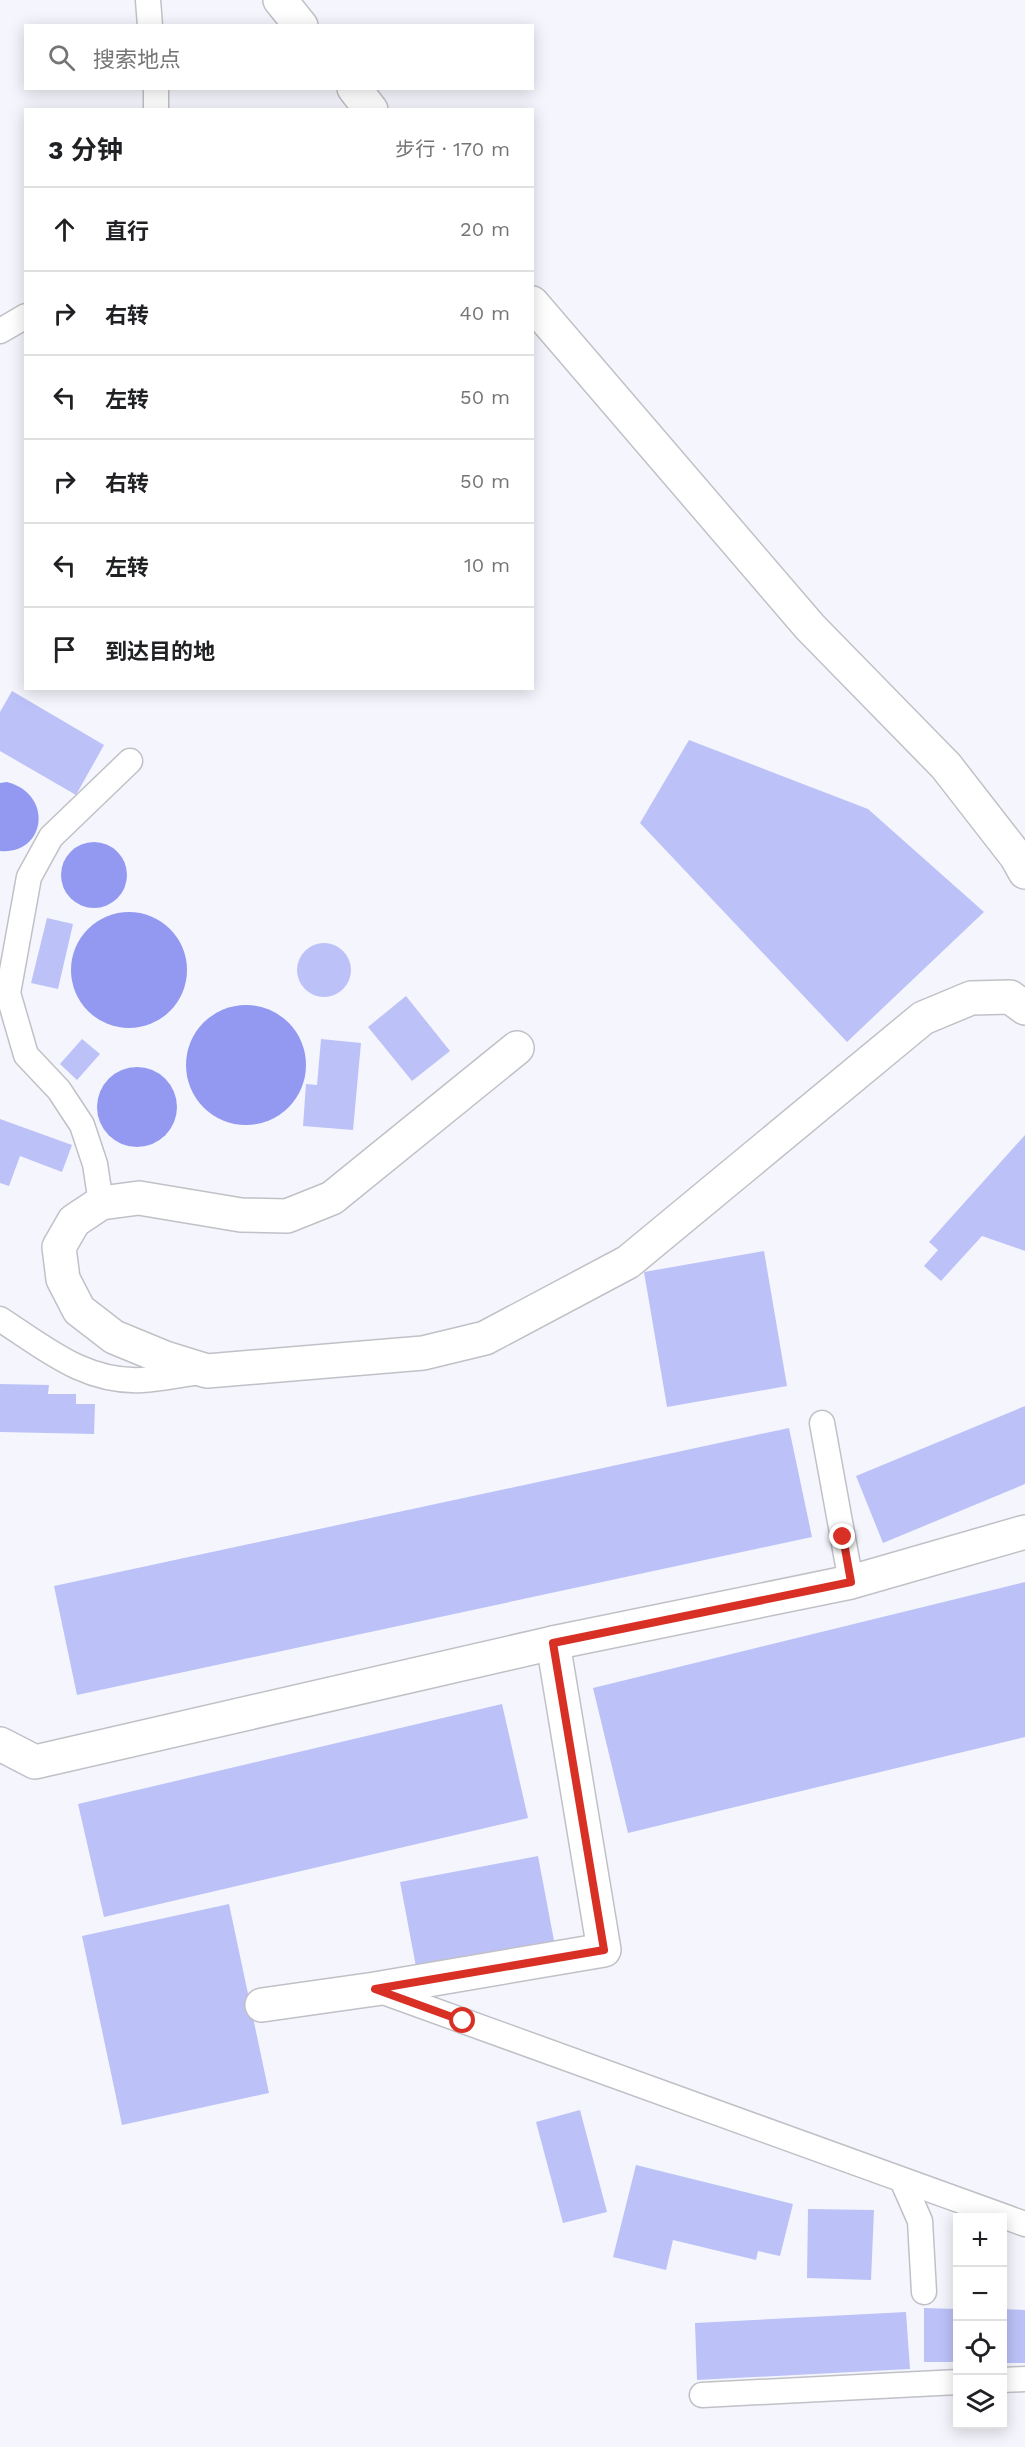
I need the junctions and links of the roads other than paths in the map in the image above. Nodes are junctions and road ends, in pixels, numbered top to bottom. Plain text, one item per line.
1 (148, 0) edge
2 (280, 0) edge
3 (150, 24) edge
4 (299, 24) edge
5 (156, 90) edge
6 (356, 90) edge
7 (156, 108) edge
8 (369, 108) edge
9 (534, 305) edge
10 (24, 317) edge
11 (0, 331) edge
12 (130, 761) dead end
13 (1025, 872) edge
14 (1025, 1008) edge
15 (518, 1048) dead end
16 (101, 1203) junction
17 (0, 1319) edge
18 (207, 1371) junction
19 (822, 1423) dead end
20 (1025, 1532) edge
21 (851, 1582) junction
22 (553, 1643) junction
23 (0, 1744) edge
24 (375, 1989) junction
25 (262, 2006) dead end
26 (902, 2180) junction
27 (1025, 2224) edge
28 (924, 2292) dead end
29 (1025, 2379) edge
30 (1007, 2380) edge
31 (953, 2382) edge
32 (702, 2395) dead end

1 - 3 lane
2 - 4 street
5 - 7 lane
6 - 8 street
9 - 13 street
10 - 11 lane
12 - 16 lane
14 - 18 street
15 - 16 street
16 - 18 street
17 - 18 lane
19 - 21 lane
20 - 21 street
21 - 22 street
22 - 23 street
22 - 24 street
24 - 25 street
24 - 26 lane
26 - 27 lane
26 - 28 lane
29 - 30 lane
31 - 32 lane

